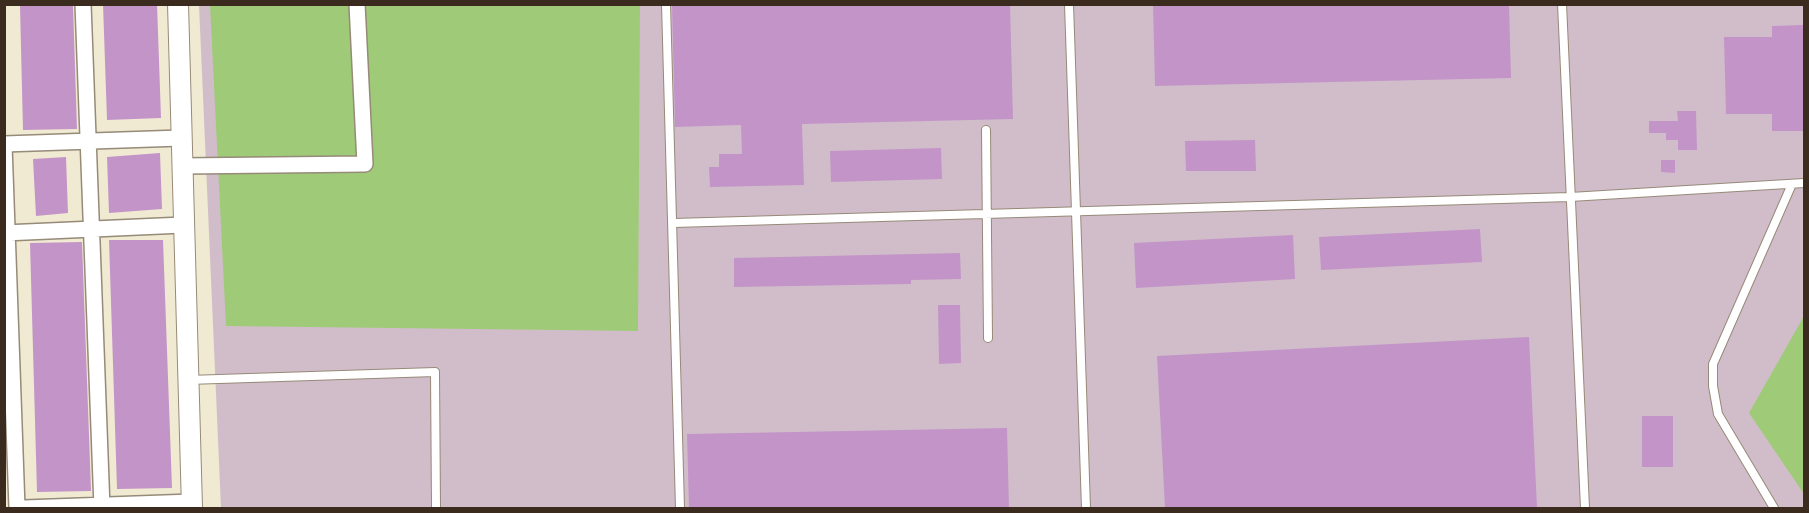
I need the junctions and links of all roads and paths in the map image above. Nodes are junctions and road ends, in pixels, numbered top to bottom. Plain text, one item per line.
1 (83, 4) edge
2 (178, 4) edge
3 (357, 4) edge
4 (666, 4) edge
5 (1069, 4) edge
6 (1562, 4) edge
7 (986, 130) dead end
8 (181, 138) junction
9 (90, 140) junction
10 (4, 144) edge
11 (182, 166) junction
12 (1804, 183) edge
13 (1792, 184) junction
14 (1570, 197) junction
15 (1076, 211) junction
16 (986, 214) junction
17 (674, 223) junction
18 (183, 225) junction
19 (93, 229) junction
20 (5, 233) edge
21 (988, 339) dead end
22 (187, 380) junction
23 (192, 505) edge
24 (102, 507) edge
25 (17, 508) edge
26 (24, 508) edge
27 (436, 508) edge
28 (680, 508) edge
29 (1086, 508) edge
30 (1585, 508) edge
31 (1774, 508) edge

1 - 9 street
2 - 8 street
3 - 11 street
4 - 17 lane
5 - 15 lane
6 - 14 lane
7 - 16 lane
8 - 9 street
8 - 11 street
9 - 10 street
9 - 19 street
10 - 20 street
11 - 18 street
12 - 13 lane
13 - 14 lane
13 - 31 lane
14 - 15 lane
14 - 30 lane
15 - 16 lane
15 - 29 lane
16 - 17 lane
16 - 21 lane
17 - 28 lane
18 - 19 street
18 - 22 street
19 - 20 street
19 - 24 street
20 - 25 street
22 - 23 street
22 - 27 lane
23 - 24 street
24 - 26 street

